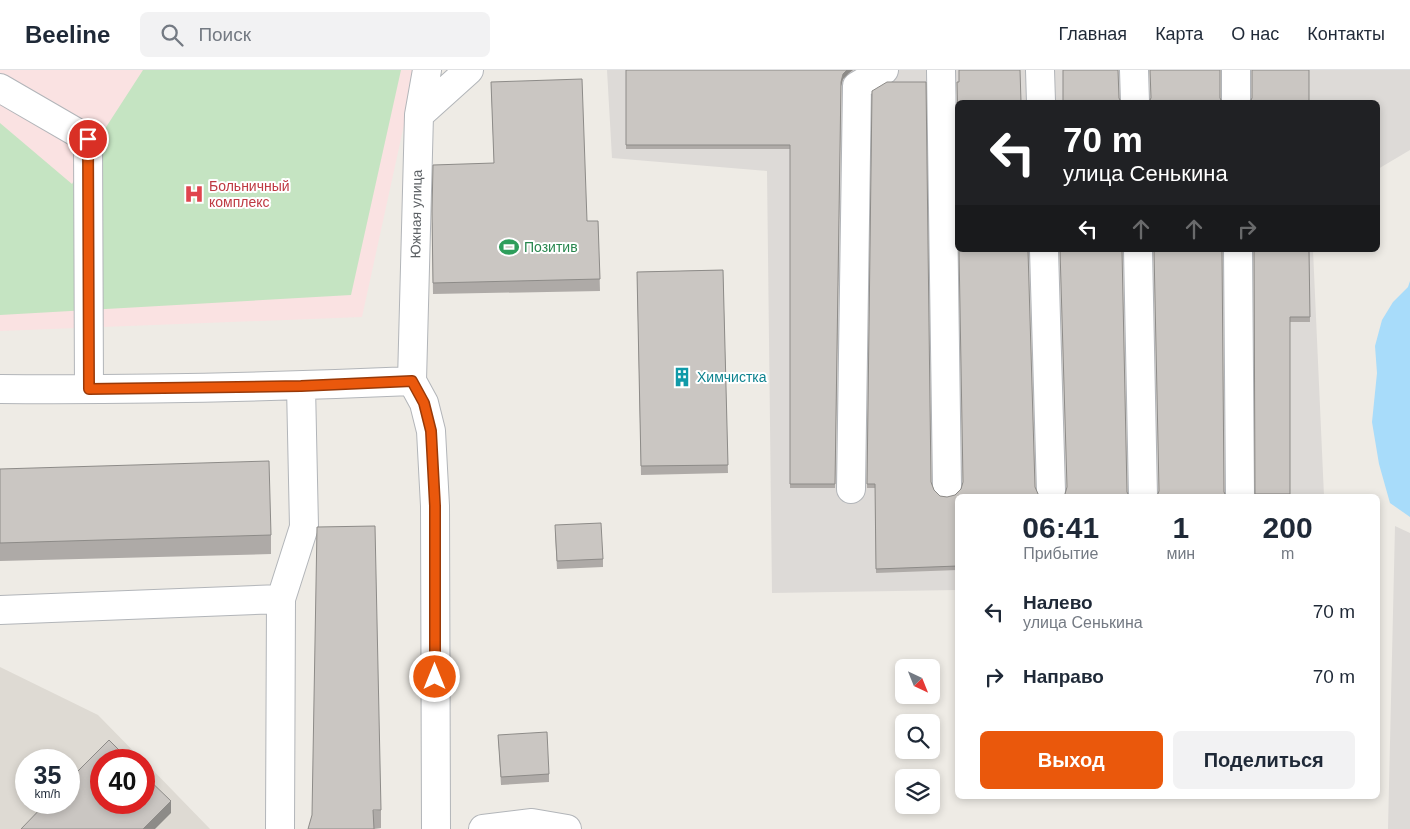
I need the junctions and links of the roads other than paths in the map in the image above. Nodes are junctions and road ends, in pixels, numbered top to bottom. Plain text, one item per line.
1 (427, 70) edge
2 (469, 70) edge
3 (884, 70) edge
4 (941, 70) edge
5 (1040, 70) edge
6 (1134, 70) edge
7 (1236, 70) edge
8 (0, 88) edge
9 (1040, 100) edge
10 (1135, 100) edge
11 (1236, 100) edge
12 (419, 115) junction
13 (1044, 252) edge
14 (1138, 252) edge
15 (1238, 252) edge
16 (412, 381) junction
17 (301, 386) junction
18 (0, 388) edge
19 (89, 389) junction
20 (947, 486) dead end
21 (851, 489) dead end
22 (1051, 491) dead end
23 (1144, 494) edge
24 (1240, 494) edge
25 (281, 599) junction
26 (0, 610) edge
27 (280, 829) edge
28 (436, 829) edge
29 (483, 829) edge
30 (567, 829) edge

1 - 12 street, Южная улица
2 - 12 street
3 - 21 street
4 - 20 street
5 - 9 street
6 - 10 street
7 - 11 street
8 - 19 street
12 - 16 street, Южная улица
13 - 22 street
14 - 23 street
15 - 24 street
16 - 17 street
16 - 28 street
17 - 19 street
17 - 25 street
18 - 19 street
25 - 26 street
25 - 27 street
29 - 30 street

